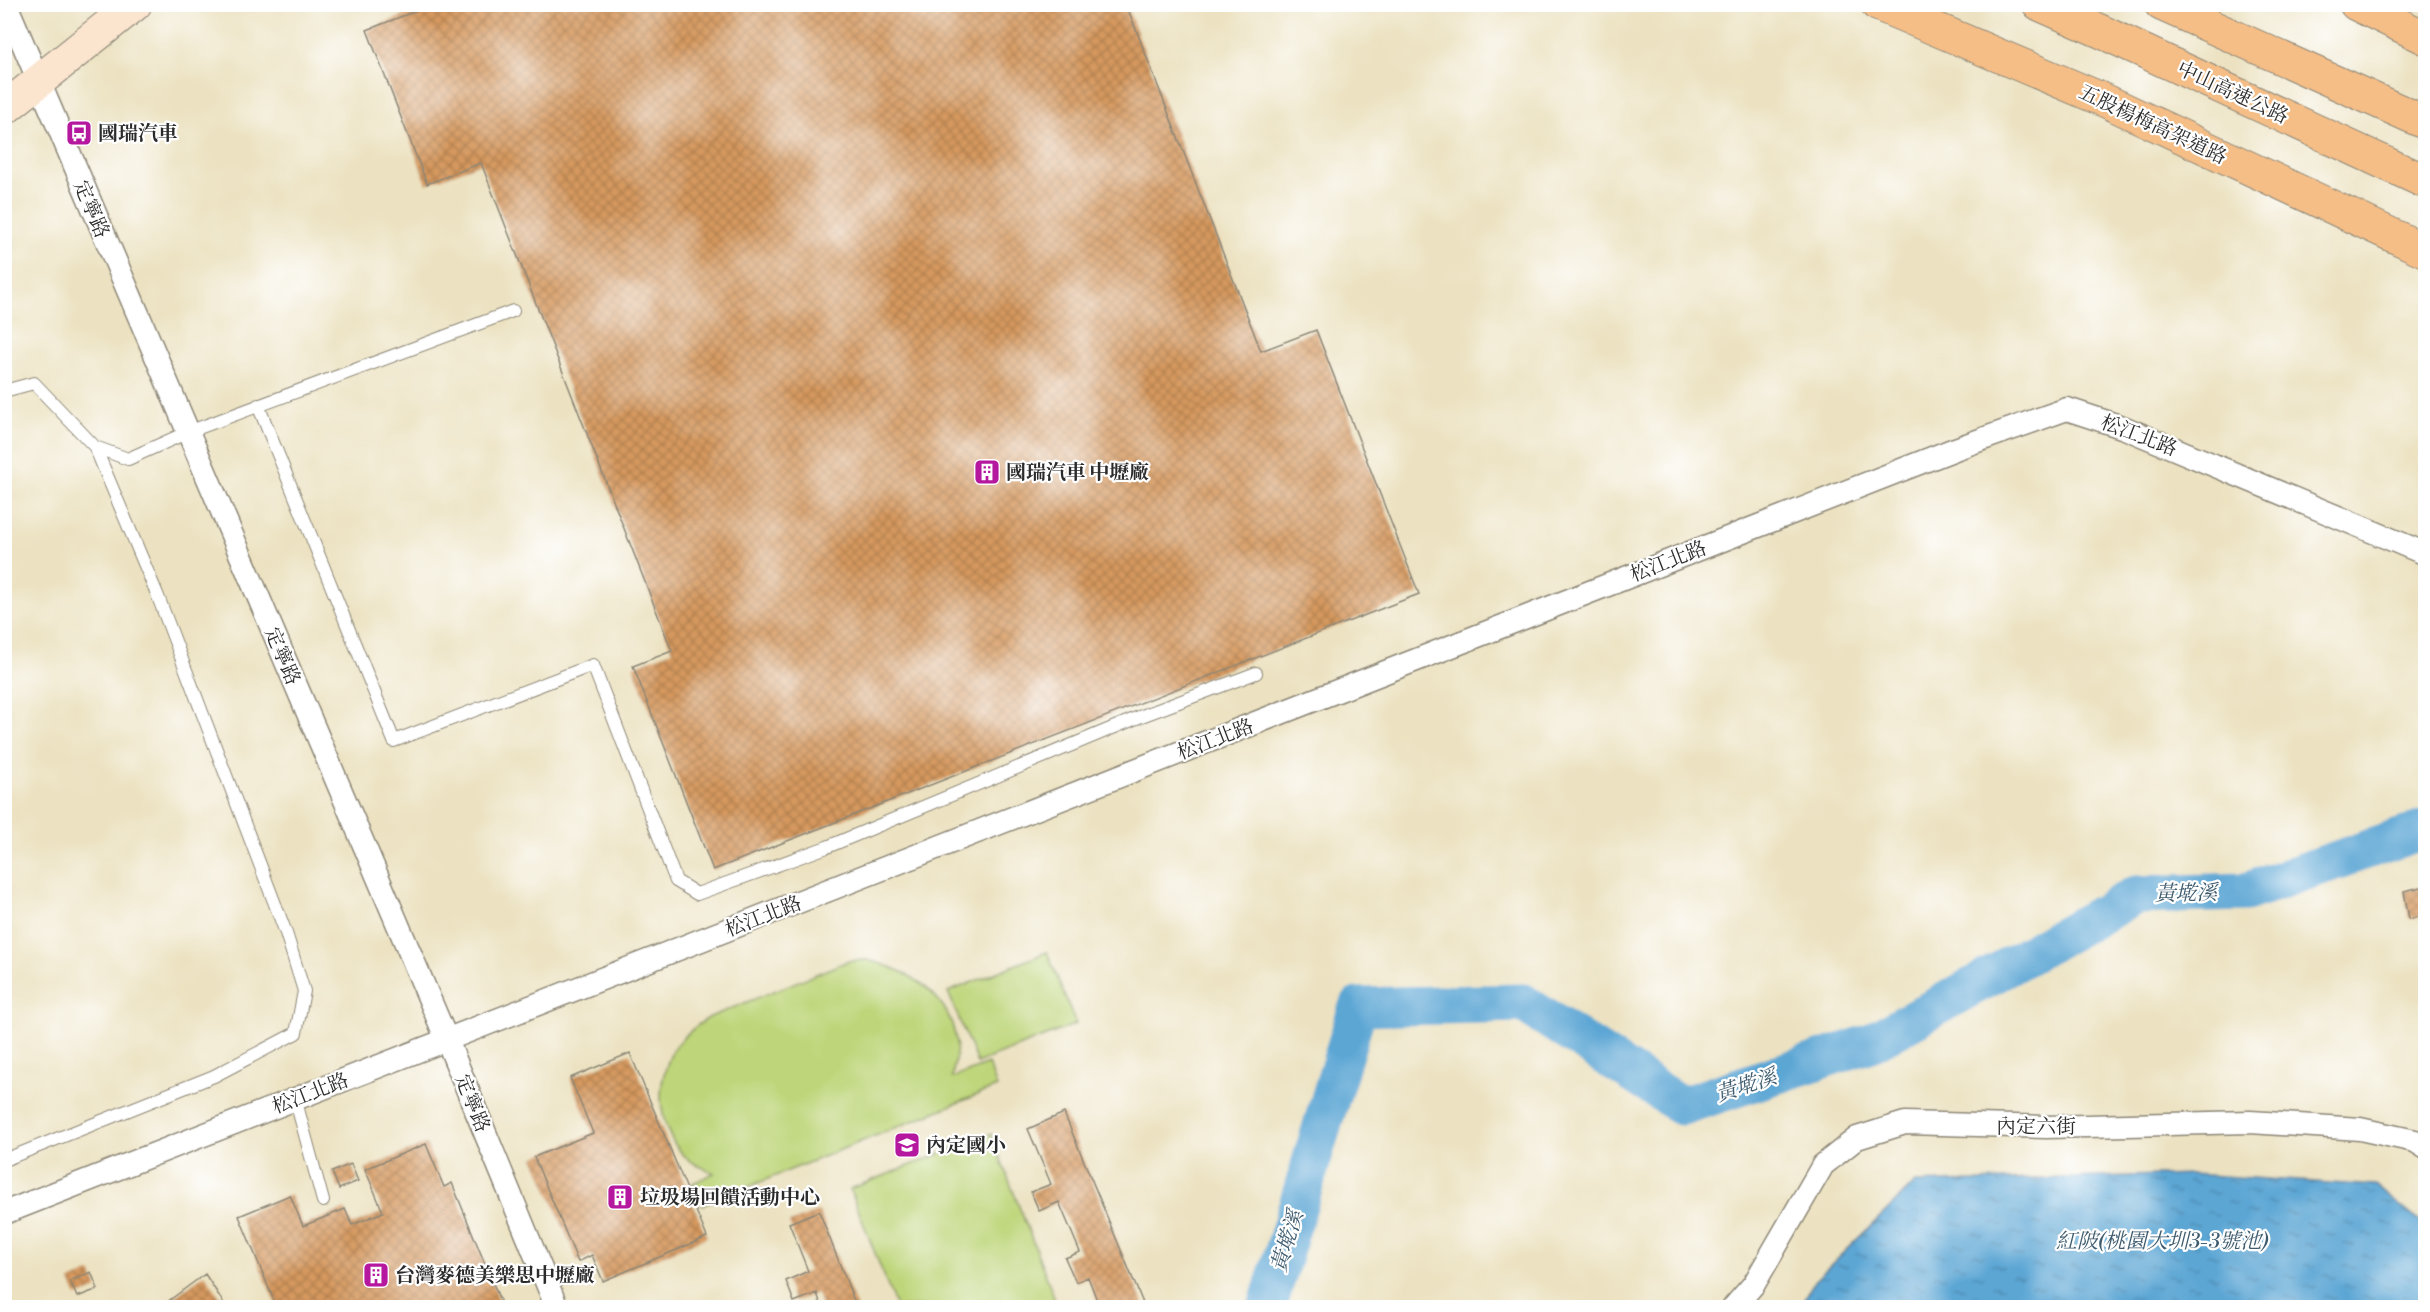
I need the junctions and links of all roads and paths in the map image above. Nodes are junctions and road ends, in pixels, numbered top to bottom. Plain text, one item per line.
1 (6, 4) edge
2 (135, 4) edge
3 (1876, 4) edge
4 (1908, 4) edge
5 (2039, 4) edge
6 (2161, 4) edge
7 (2356, 4) edge
8 (2426, 38) edge
9 (37, 81) junction
10 (4, 109) edge
11 (2426, 123) edge
12 (2426, 182) edge
13 (2426, 236) edge
14 (2426, 251) edge
15 (513, 311) dead end
16 (4, 390) edge
17 (258, 405) junction
18 (188, 432) junction
19 (95, 447) junction
20 (2426, 554) edge
21 (1256, 673) dead end
22 (447, 1040) junction
23 (295, 1098) junction
24 (2426, 1148) edge
25 (4, 1160) edge
26 (323, 1201) dead end
27 (4, 1213) edge
28 (557, 1308) edge
29 (1733, 1308) edge

1 - 9 street, 定寧路
2 - 9 street
3 - 14 highway, 五股楊梅高架道路
4 - 13 street
5 - 12 highway, 中山高速公路
6 - 11 highway
7 - 8 highway
9 - 10 street
9 - 18 street, 定寧路
15 - 17 lane
16 - 19 lane
17 - 18 lane
17 - 21 lane
18 - 19 lane
18 - 22 street, 定寧路
19 - 25 lane
20 - 22 street, 松江北路
22 - 23 street, 松江北路
22 - 28 street, 定寧路
23 - 26 lane
23 - 27 street, 松江北路
24 - 29 street, 內定六街

